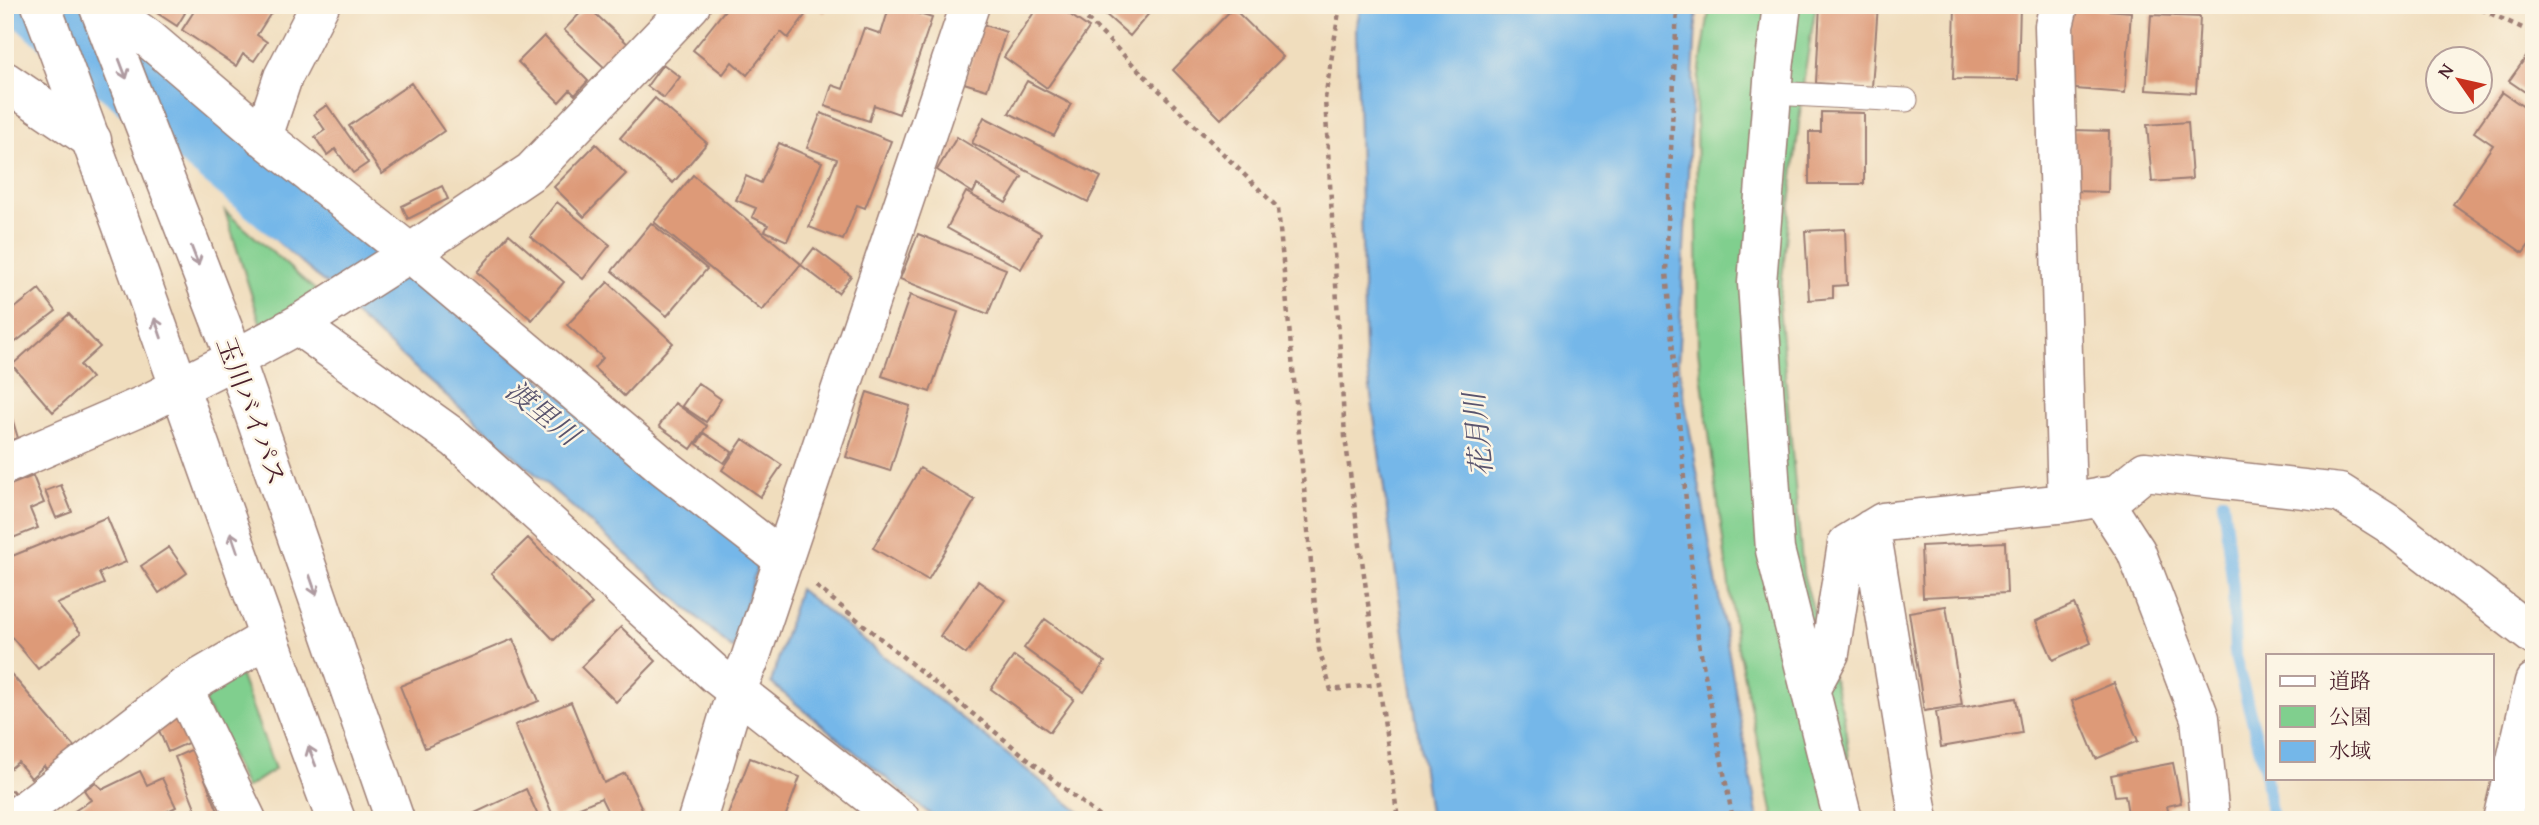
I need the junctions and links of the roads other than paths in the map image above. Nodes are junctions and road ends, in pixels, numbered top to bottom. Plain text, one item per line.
1 (41, 5) edge
2 (100, 5) edge
3 (320, 5) edge
4 (691, 5) edge
5 (971, 5) edge
6 (1782, 5) edge
7 (2059, 5) edge
8 (7, 85) edge
9 (1772, 93) junction
10 (1906, 100) dead end
11 (263, 137) junction
12 (92, 140) junction
13 (410, 253) junction
14 (297, 325) junction
15 (235, 359) junction
16 (179, 387) junction
17 (5, 465) edge
18 (2084, 500) junction
19 (1871, 529) junction
20 (784, 561) junction
21 (2534, 636) edge
22 (268, 638) junction
23 (743, 677) junction
24 (2534, 682) edge
25 (183, 688) junction
26 (1811, 688) junction
27 (2528, 735) edge
28 (2210, 818) edge
29 (12, 820) edge
30 (247, 820) edge
31 (336, 820) edge
32 (395, 820) edge
33 (697, 820) edge
34 (901, 820) edge
35 (1843, 820) edge
36 (1919, 820) edge
37 (2502, 820) edge

1 - 12 main road
2 - 11 main road
2 -> 15 main road, 玉川バイパス
3 - 11 main road
4 - 13 main road
5 - 20 main road
6 - 9 main road
7 - 18 main road
8 - 12 main road
9 - 10 lane
9 - 26 main road
11 - 13 main road
16 -> 12 main road
13 - 14 main road
13 - 20 main road
14 - 15 main road
14 - 23 main road
15 - 16 main road
15 -> 32 main road, 玉川バイパス
16 - 17 main road
22 -> 16 main road
18 - 19 main road
18 - 21 main road
18 - 28 main road
19 - 26 main road
19 - 36 main road
20 - 23 main road
22 - 25 main road
31 -> 22 main road
23 - 33 main road
23 - 34 main road
24 - 27 main road
25 - 29 main road
25 - 30 main road
26 - 35 main road
27 - 37 main road

